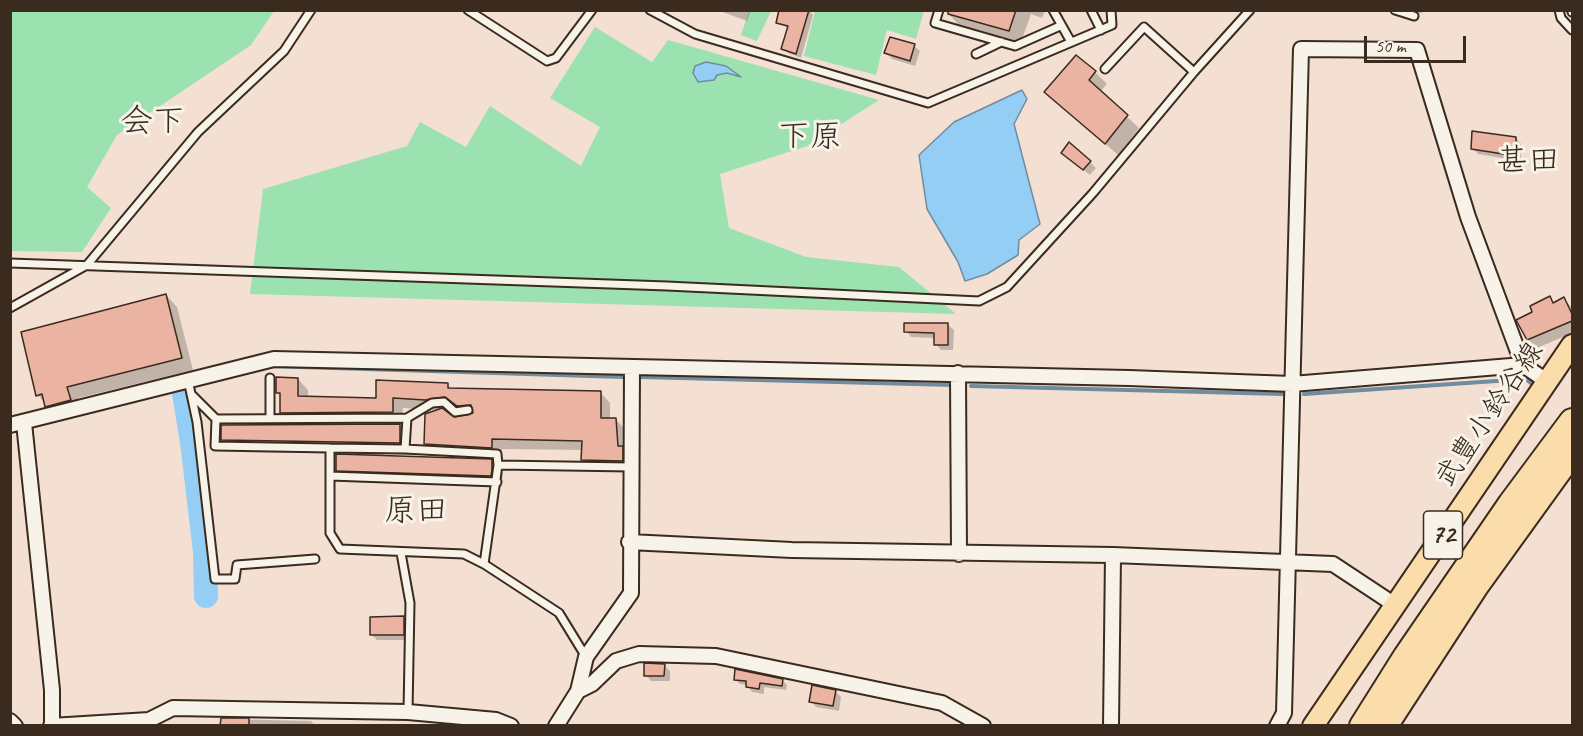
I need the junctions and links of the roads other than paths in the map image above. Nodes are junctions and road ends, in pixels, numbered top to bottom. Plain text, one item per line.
1 (311, 10) edge
2 (468, 10) edge
3 (592, 10) edge
4 (650, 10) edge
5 (939, 10) edge
6 (1053, 10) edge
7 (1092, 10) edge
8 (1111, 10) edge
9 (1250, 10) edge
10 (1395, 10) edge
11 (1559, 10) edge
12 (1414, 16) dead end
13 (1060, 26) junction
14 (1101, 30) junction
15 (1572, 30) edge
16 (1001, 42) junction
17 (1071, 42) junction
18 (976, 54) dead end
19 (1105, 69) dead end
20 (1194, 72) junction
21 (10, 263) edge
22 (87, 265) junction
23 (10, 308) edge
24 (1572, 345) edge
25 (1523, 365) junction
26 (632, 367) junction
27 (958, 374) junction
28 (270, 378) dead end
29 (188, 380) junction
30 (1548, 382) junction
31 (1292, 384) junction
32 (192, 395) junction
33 (468, 410) dead end
34 (270, 418) junction
35 (407, 418) junction
36 (216, 419) junction
37 (1572, 421) edge
38 (17, 424) edge
39 (330, 448) junction
40 (405, 449) junction
41 (1572, 453) edge
42 (498, 465) junction
43 (630, 466) junction
44 (330, 476) junction
45 (497, 482) junction
46 (629, 542) junction
47 (401, 553) junction
48 (959, 554) junction
49 (1113, 555) junction
50 (315, 559) dead end
51 (1287, 562) junction
52 (484, 564) junction
53 (1395, 605) junction
54 (586, 657) junction
55 (578, 691) junction
56 (320, 711) junction
57 (408, 712) junction
58 (11, 721) edge
59 (52, 725) edge
60 (977, 725) edge
61 (15, 726) edge
62 (319, 726) edge
63 (511, 726) edge
64 (556, 726) edge
65 (1111, 726) edge
66 (1277, 726) edge
67 (1313, 726) edge
68 (1362, 726) edge
69 (1384, 726) edge

1 - 22 lane
2 - 3 lane
4 - 17 lane
5 - 16 lane
6 - 13 lane
7 - 14 lane
8 - 14 lane
9 - 20 lane
10 - 12 lane
11 - 15 lane
13 - 16 lane
13 - 17 lane
14 - 17 lane
16 - 18 lane
19 - 20 lane
20 - 22 lane
21 - 22 lane
22 - 23 lane
24 - 30 main road, 武豊小鈴谷線 / 72
25 - 30 street
25 - 31 street
25 - 31 street
26 - 27 street
26 - 29 street
26 - 43 street
27 - 31 street
27 - 48 street
28 - 34 lane
29 - 32 lane
29 - 38 street
30 - 53 main road, 武豊小鈴谷線 / 72
31 - 51 street
32 - 36 lane
32 - 50 lane
33 - 35 lane
34 - 35 lane
34 - 36 lane
35 - 40 lane
36 - 39 lane
37 - 68 highway
38 - 59 street
39 - 40 lane
39 - 44 lane
40 - 42 lane
41 - 69 highway
42 - 43 lane
42 - 45 lane
43 - 46 street
44 - 45 lane
44 - 47 lane
45 - 52 lane
46 - 48 street
46 - 54 street
47 - 52 lane
47 - 57 lane
48 - 49 street
49 - 51 street
49 - 65 street
51 - 53 street
51 - 66 street
52 - 54 lane
53 - 67 main road, 武豊小鈴谷線 / 72
54 - 55 street
55 - 60 street
55 - 64 street
56 - 57 street
56 - 59 street
56 - 62 street
57 - 63 street
58 - 61 street

